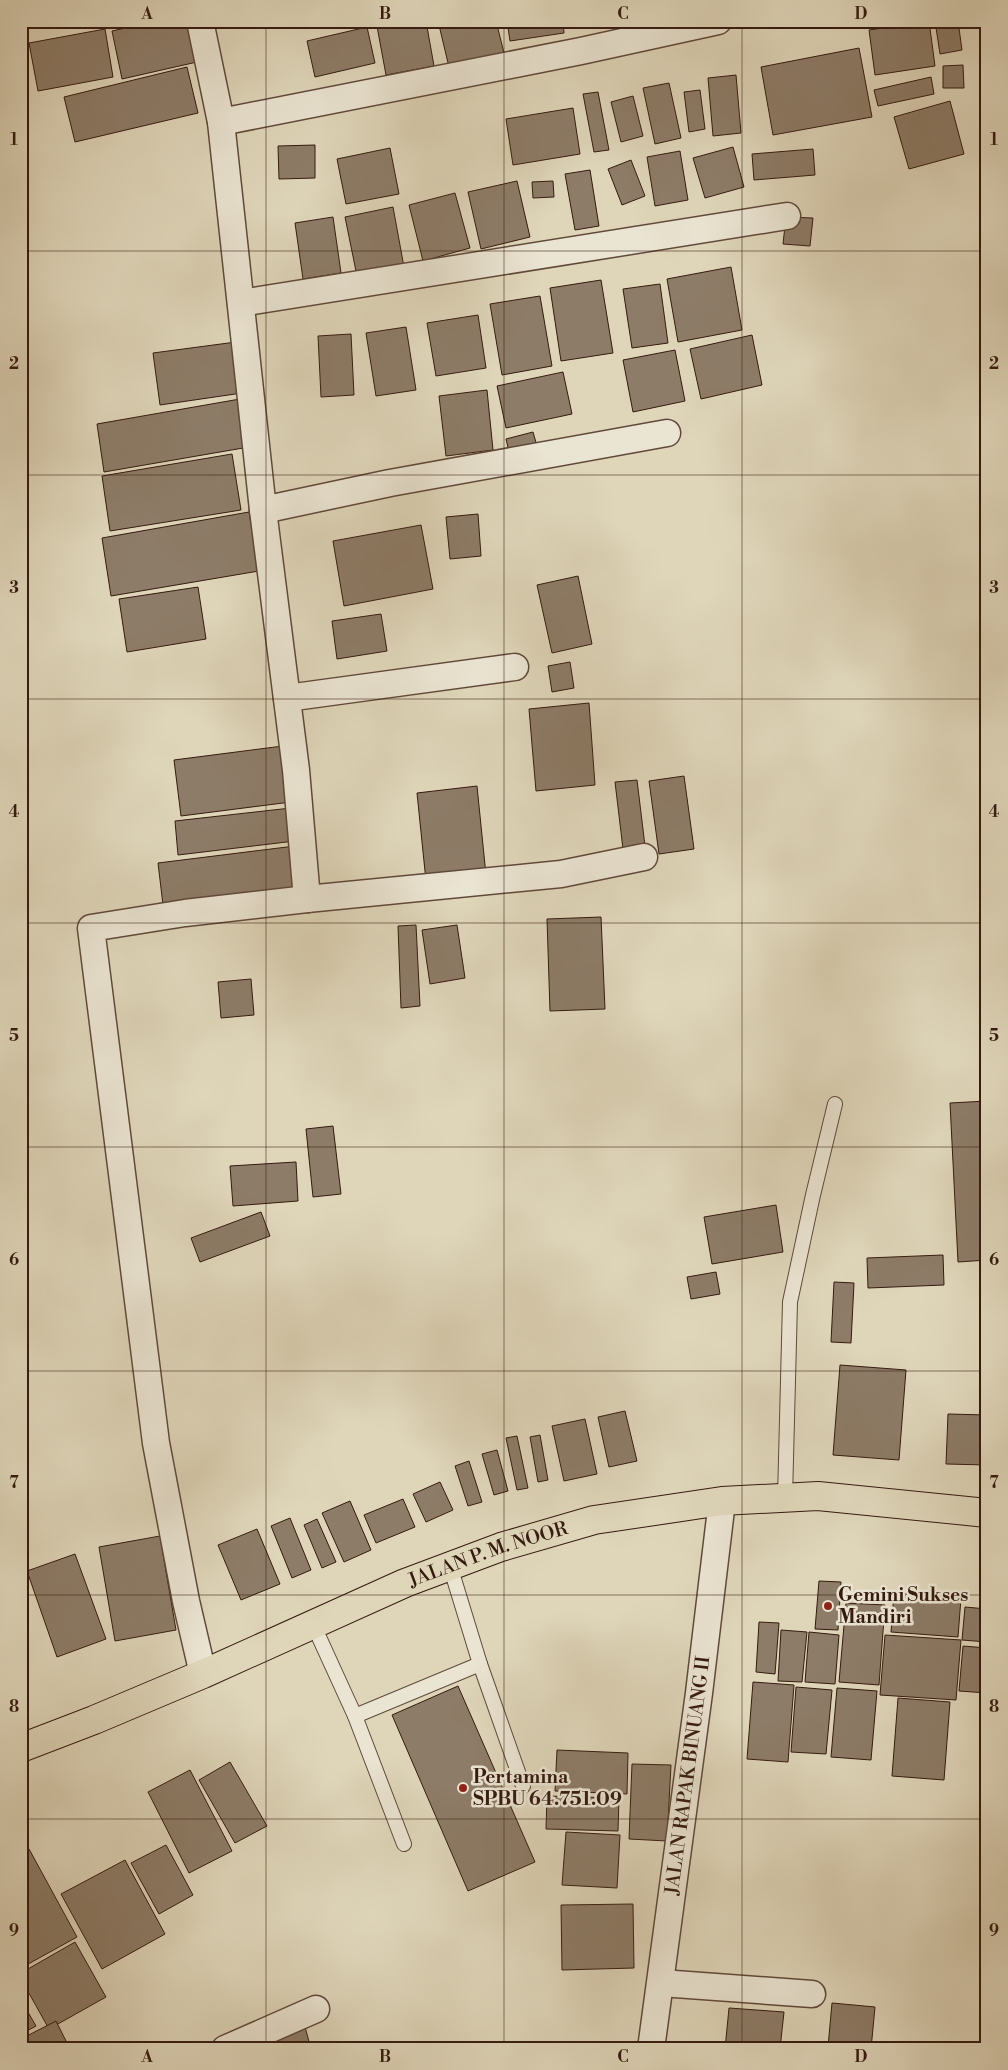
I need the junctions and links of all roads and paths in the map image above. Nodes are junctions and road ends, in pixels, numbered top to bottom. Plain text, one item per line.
1 (200, 21) edge
2 (718, 21) edge
3 (221, 122) junction
4 (787, 216) dead end
5 (241, 303) junction
6 (667, 434) dead end
7 (263, 510) junction
8 (515, 667) dead end
9 (287, 698) junction
10 (644, 857) dead end
11 (307, 899) junction
12 (835, 1104) dead end
13 (785, 1498) junction
14 (722, 1502) junction
15 (987, 1512) edge
16 (450, 1566) junction
17 (313, 1624) junction
18 (480, 1664) junction
19 (203, 1674) junction
20 (354, 1716) junction
21 (21, 1748) edge
22 (523, 1786) dead end
23 (404, 1844) dead end
24 (661, 1983) junction
25 (812, 1994) dead end
26 (316, 2009) dead end
27 (225, 2049) edge
28 (651, 2049) edge

1 - 3 street
2 - 3 street
3 - 5 street
4 - 5 street
5 - 7 street
6 - 7 street
7 - 9 street
8 - 9 street
9 - 11 street
10 - 11 street
11 - 19 street
12 - 13 lane
13 - 14 highway, JALAN P. M. NOOR
13 - 15 highway, JALAN P. M. NOOR
14 - 16 highway, JALAN P. M. NOOR
14 - 24 street, JALAN RAPAK BINUANG II
16 - 17 highway, JALAN P. M. NOOR
16 - 18 lane
17 - 19 highway, JALAN P. M. NOOR
17 - 20 lane
18 - 20 lane
18 - 22 lane
19 - 21 highway, JALAN P. M. NOOR
20 - 23 lane
24 - 25 street
24 - 28 street, JALAN RAPAK BINUANG II
26 - 27 street

